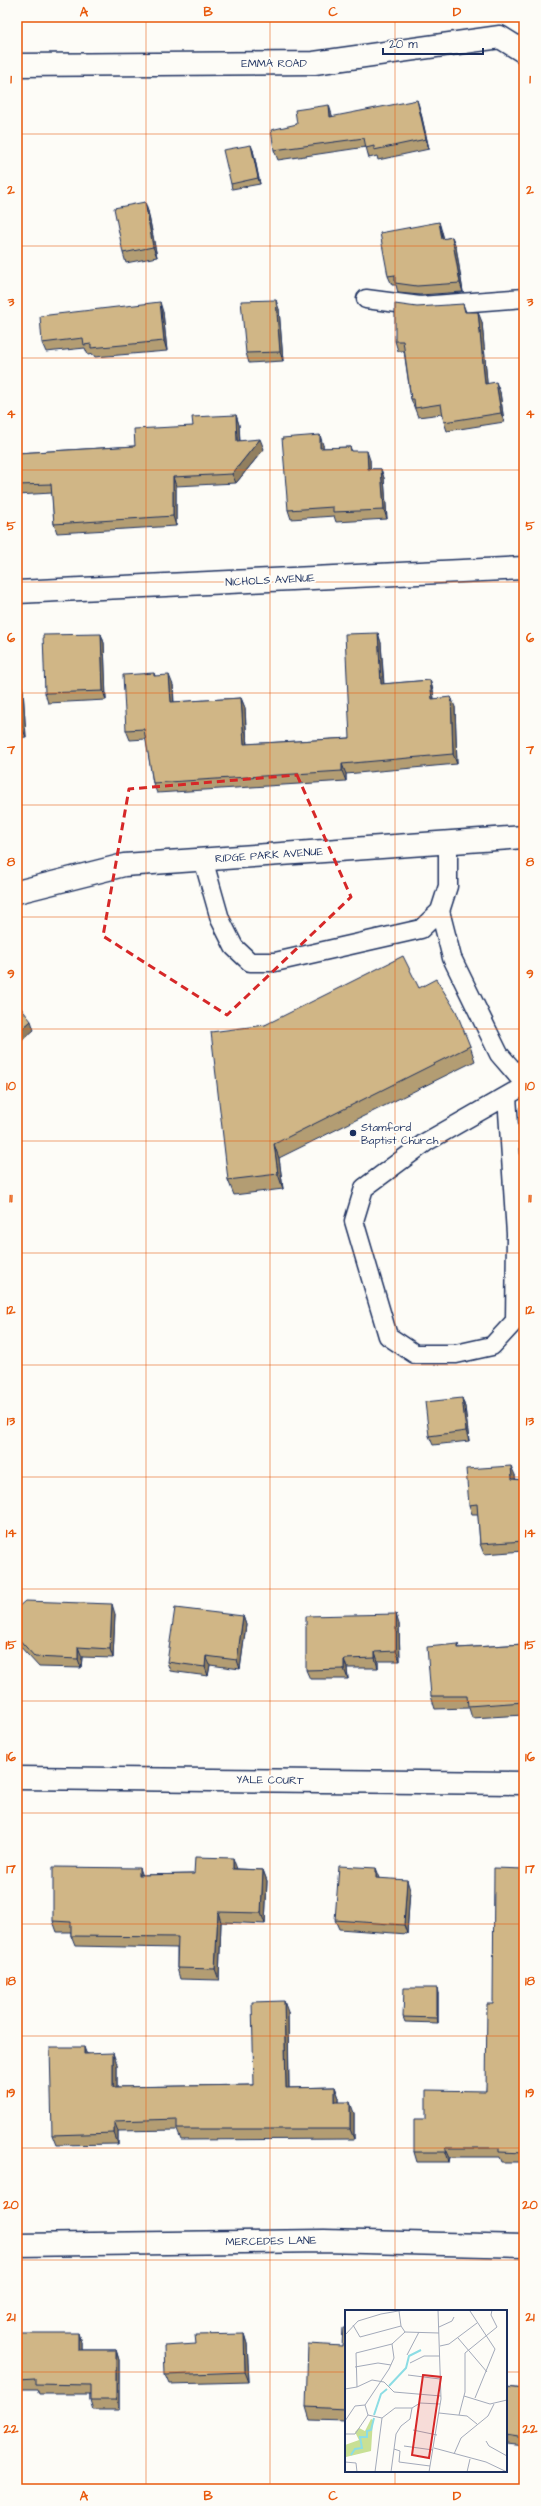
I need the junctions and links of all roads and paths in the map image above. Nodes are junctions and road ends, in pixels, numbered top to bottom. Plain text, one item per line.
1 (524, 52) edge
2 (17, 65) edge
3 (524, 298) edge
4 (366, 299) dead end
5 (524, 568) edge
6 (17, 592) edge
7 (524, 837) edge
8 (448, 843) junction
9 (203, 859) junction
10 (17, 892) edge
11 (440, 911) junction
12 (524, 1085) edge
13 (507, 1096) junction
14 (17, 1778) edge
15 (524, 1783) edge
16 (17, 2245) edge
17 (524, 2246) edge

1 - 2 street, EMMA ROAD
3 - 4 lane
5 - 6 street, NICHOLS AVENUE
7 - 8 street, RIDGE PARK AVENUE
8 - 9 street, RIDGE PARK AVENUE
8 - 11 lane
9 - 10 street, RIDGE PARK AVENUE
9 - 11 lane
11 - 12 lane
12 - 13 lane
13 - 13 lane
14 - 15 street, YALE COURT
16 - 17 street, MERCEDES LANE

